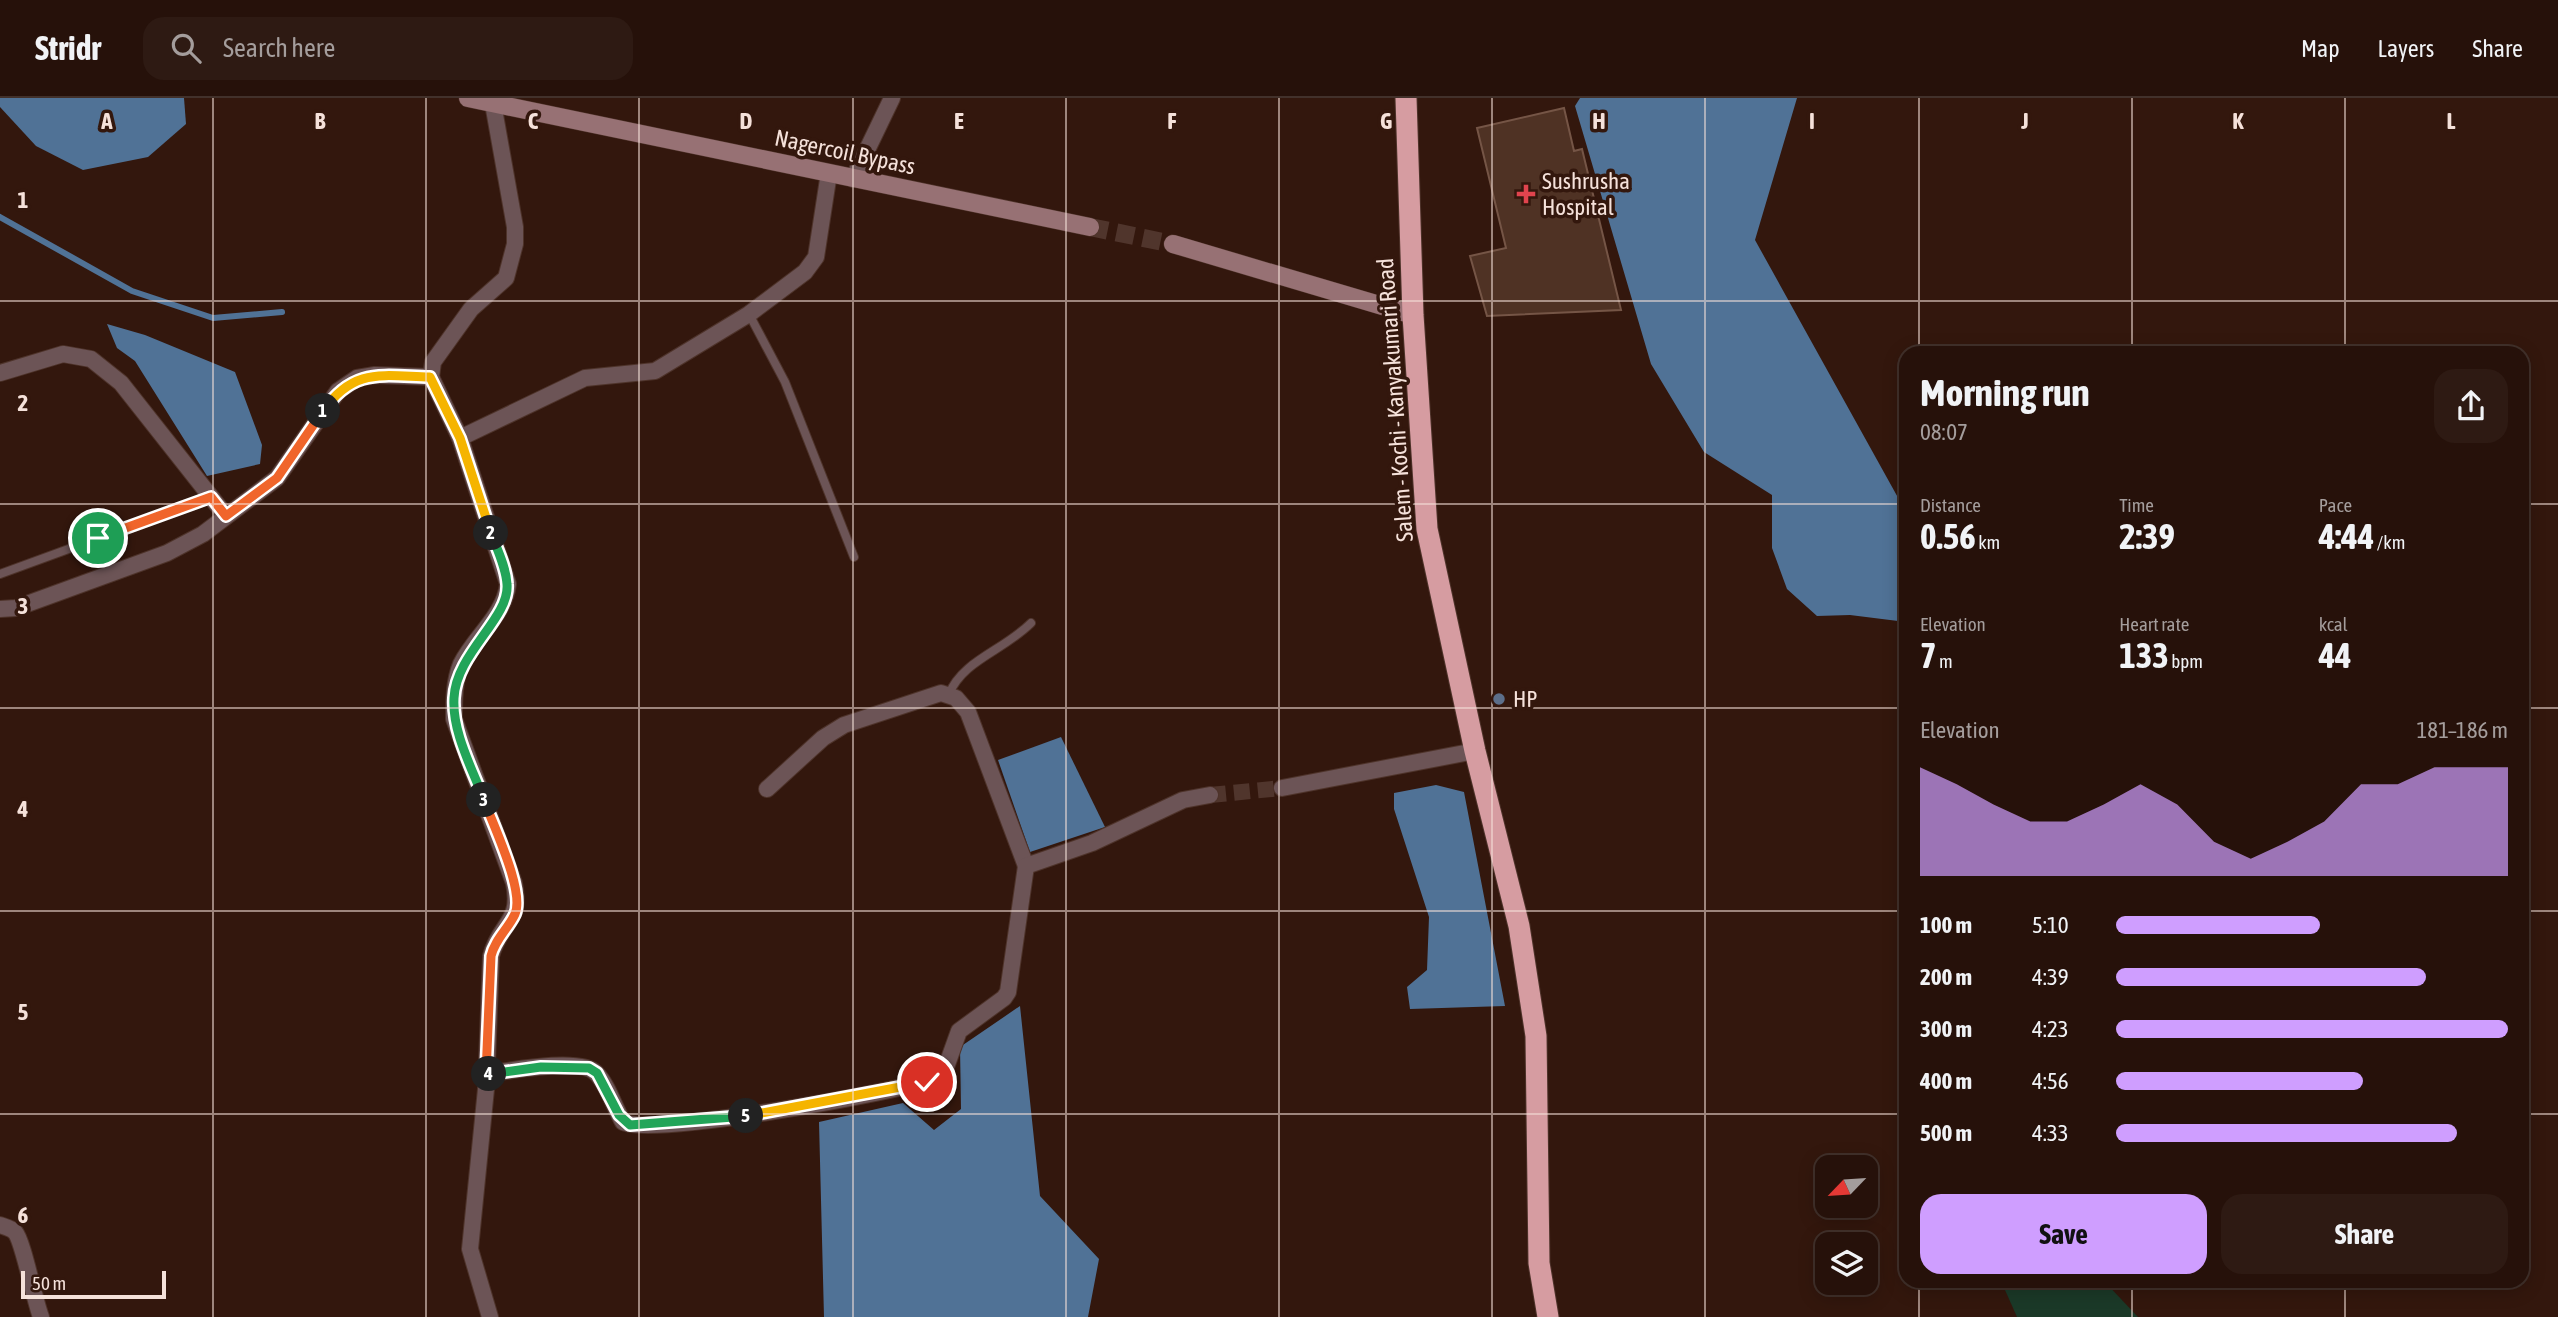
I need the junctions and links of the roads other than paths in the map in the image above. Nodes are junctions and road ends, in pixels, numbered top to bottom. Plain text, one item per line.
1 (468, 98) edge
2 (891, 98) edge
3 (1404, 100) edge
4 (493, 101) edge
5 (829, 173) junction
6 (853, 179) junction
7 (1090, 226) tunnel mouth
8 (1173, 244) tunnel mouth
9 (749, 314) junction
10 (1413, 315) junction
11 (0, 373) edge
12 (430, 377) junction
13 (460, 438) junction
14 (211, 497) junction
15 (226, 516) junction
16 (854, 557) dead end
17 (0, 574) edge
18 (0, 609) edge
19 (1031, 623) dead end
20 (949, 694) junction
21 (1475, 751) junction
22 (1282, 788) tunnel mouth
23 (767, 789) dead end
24 (1210, 795) tunnel mouth
25 (1026, 866) junction
26 (486, 1074) junction
27 (0, 1225) edge
28 (41, 1317) edge
29 (490, 1317) edge
30 (1548, 1317) edge

1 - 4 main road, Nagercoil Bypass
2 - 6 street
3 - 10 highway, Salem - Kochi - Kanyakumari Road
4 - 5 main road, Nagercoil Bypass
4 - 12 street
5 - 6 main road, Nagercoil Bypass
5 - 9 street
6 - 7 main road, Nagercoil Bypass
8 - 10 main road
9 - 13 street
9 - 16 lane
10 - 21 highway, Salem - Kochi - Kanyakumari Road
11 - 14 street
12 - 13 street
12 - 15 street
13 - 26 street
14 - 15 street
14 - 17 lane
15 - 18 street
19 - 20 lane
20 - 23 street
20 - 25 street
21 - 22 street
21 - 30 highway, Salem - Kochi - Kanyakumari Road
24 - 25 street
25 - 26 street
26 - 29 street
27 - 28 street

